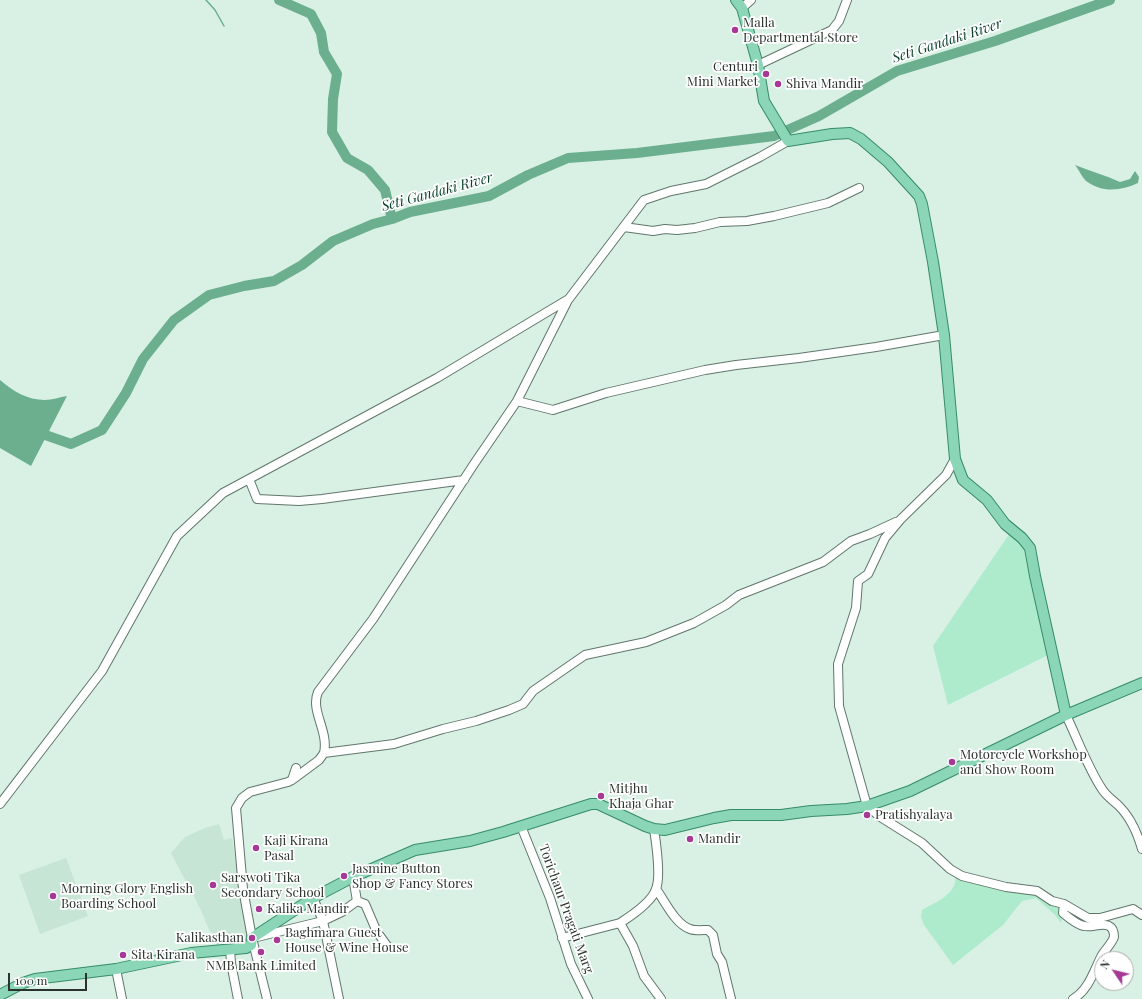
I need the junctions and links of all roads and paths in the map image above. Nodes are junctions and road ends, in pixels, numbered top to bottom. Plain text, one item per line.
1 (751, 0) edge
2 (847, 0) edge
3 (739, 4) edge
4 (758, 65) junction
5 (788, 141) junction
6 (859, 188) dead end
7 (624, 227) junction
8 (568, 300) junction
9 (944, 335) junction
10 (517, 401) junction
11 (955, 459) junction
12 (249, 479) junction
13 (464, 480) junction
14 (900, 520) junction
15 (1142, 683) edge
16 (1066, 715) junction
17 (324, 753) junction
18 (296, 768) dead end
19 (292, 780) junction
20 (0, 804) edge
21 (867, 806) junction
22 (521, 826) junction
23 (654, 829) junction
24 (1142, 849) edge
25 (353, 877) junction
26 (656, 889) junction
27 (313, 898) junction
28 (357, 901) junction
29 (1064, 904) junction
30 (1142, 915) edge
31 (323, 921) junction
32 (620, 923) junction
33 (252, 938) junction
34 (562, 938) junction
35 (388, 947) dead end
36 (230, 949) junction
37 (116, 969) junction
38 (0, 995) edge
39 (122, 999) edge
40 (238, 999) edge
41 (267, 999) edge
42 (339, 999) edge
43 (588, 999) edge
44 (661, 999) edge
45 (731, 999) edge
46 (1073, 999) edge

1 - 3 street
2 - 4 street
3 - 4 main road
4 - 5 main road
5 - 7 street
5 - 9 main road
6 - 7 street
7 - 8 street
8 - 10 street
8 - 12 street
9 - 10 street
9 - 11 main road
10 - 13 street
11 - 14 street
11 - 16 main road
12 - 13 street
12 - 20 street
13 - 17 street
14 - 17 street
14 - 21 street
15 - 16 main road
16 - 21 main road
16 - 24 street
17 - 19 street
18 - 19 street
19 - 33 street
21 - 23 main road
21 - 29 street
22 - 23 main road
22 - 25 main road
22 - 34 street, Torichaur Pragati Marg
23 - 26 street
25 - 27 main road
25 - 28 street
26 - 32 street
26 - 45 street
27 - 31 street
27 - 33 main road
28 - 31 street
28 - 35 street
29 - 30 street
29 - 46 street
31 - 33 street
31 - 42 street
32 - 34 street
32 - 44 street
33 - 36 main road
33 - 41 street
34 - 43 street, Torichaur Pragati Marg
36 - 37 main road
36 - 40 street
37 - 38 main road
37 - 39 street

